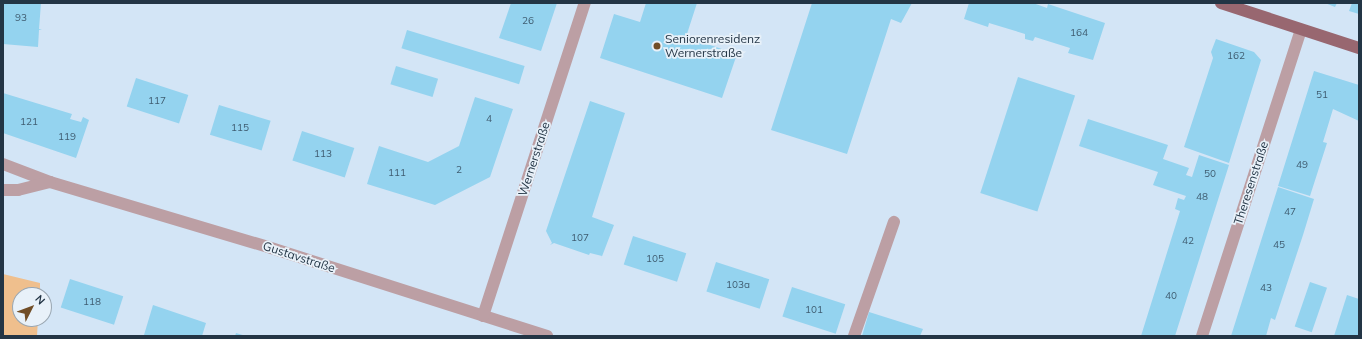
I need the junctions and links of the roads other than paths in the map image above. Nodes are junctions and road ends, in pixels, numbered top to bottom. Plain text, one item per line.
1 (585, 3) edge
2 (1221, 3) edge
3 (1301, 30) junction
4 (1359, 48) edge
5 (3, 164) edge
6 (50, 182) junction
7 (3, 190) edge
8 (894, 222) dead end
9 (484, 316) junction
10 (547, 336) edge
11 (854, 336) edge
12 (1202, 336) edge

1 - 9 street, Wernerstraße
2 - 3 main road
3 - 4 main road
3 - 12 street, Theresenstraße
5 - 6 street, Gustavstraße
6 - 7 street, Gustavstraße
6 - 9 street, Gustavstraße
8 - 11 street
9 - 10 street, Gustavstraße

